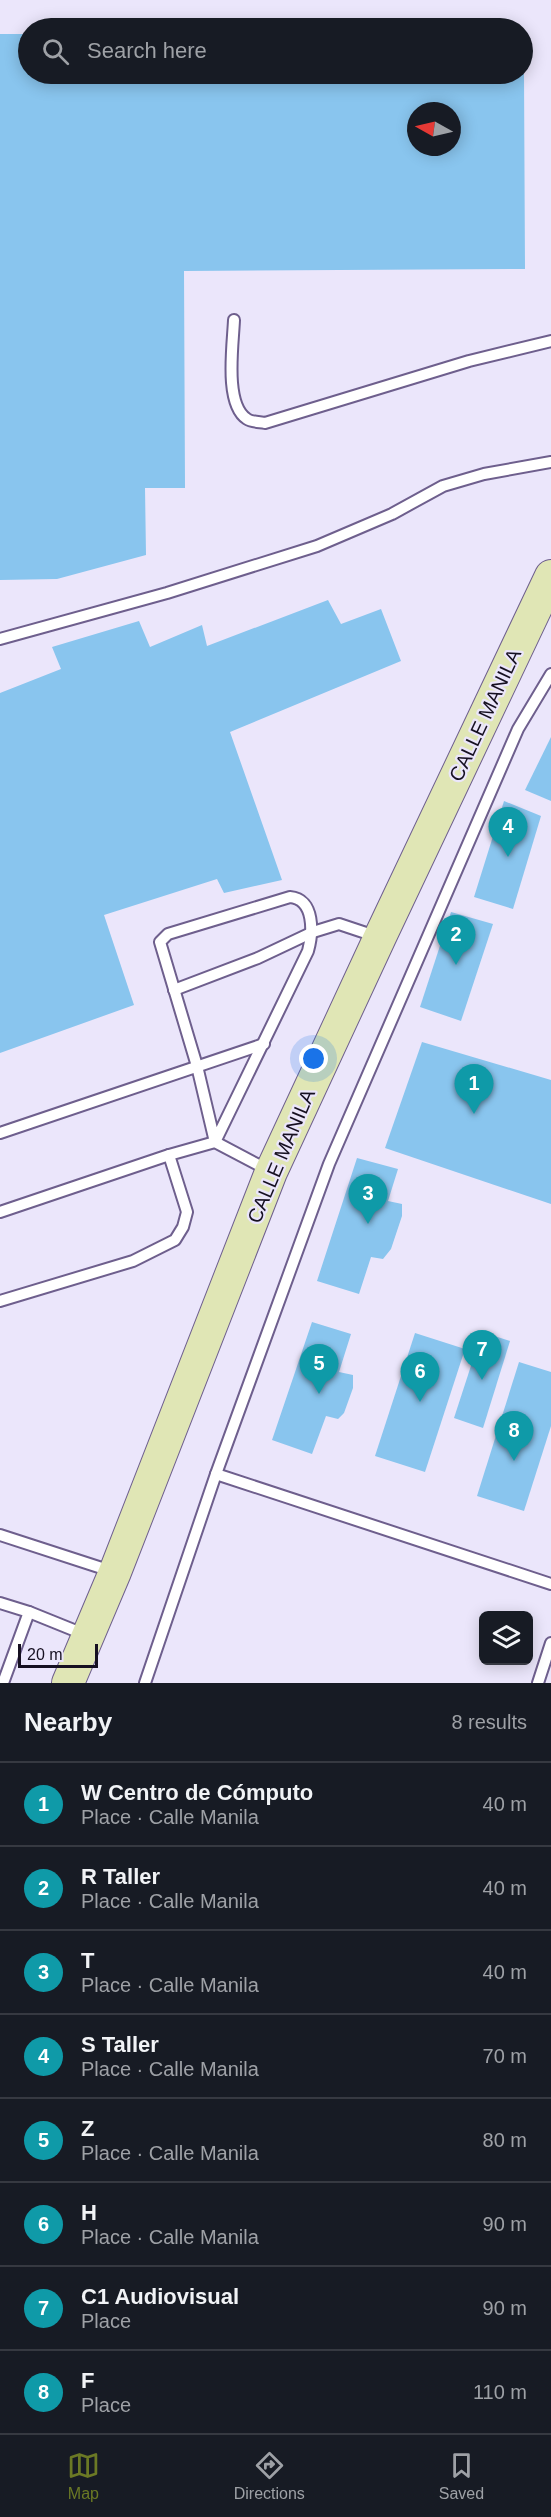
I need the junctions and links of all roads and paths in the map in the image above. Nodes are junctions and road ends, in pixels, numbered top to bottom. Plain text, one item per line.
1 (234, 320) dead end
2 (551, 341) edge
3 (551, 462) edge
4 (551, 576) edge
5 (0, 639) edge
6 (551, 674) edge
7 (313, 932) junction
8 (380, 937) junction
9 (174, 990) junction
10 (264, 1044) junction
11 (197, 1066) junction
12 (0, 1133) edge
13 (215, 1142) junction
14 (169, 1155) junction
15 (272, 1172) junction
16 (0, 1212) edge
17 (0, 1301) edge
18 (216, 1474) junction
19 (0, 1535) edge
20 (115, 1572) junction
21 (551, 1584) edge
22 (0, 1603) edge
23 (29, 1612) junction
24 (88, 1636) junction
25 (551, 1643) edge
26 (3, 1683) edge
27 (68, 1683) edge
28 (145, 1683) edge
29 (538, 1683) edge

1 - 2 lane
3 - 5 lane
4 - 8 street, CALLE MANILA
6 - 18 lane
7 - 8 lane
7 - 9 lane
7 - 9 lane
7 - 10 lane
8 - 15 street, CALLE MANILA
9 - 11 lane
10 - 11 lane
10 - 13 lane
11 - 12 lane
11 - 13 lane
13 - 14 lane
13 - 15 lane
14 - 16 lane
14 - 17 lane
15 - 20 street, CALLE MANILA
18 - 21 lane
18 - 28 lane
19 - 20 lane
20 - 24 street, CALLE MANILA
22 - 23 lane
23 - 24 lane
23 - 26 lane
24 - 27 street, CALLE MANILA
25 - 29 lane

